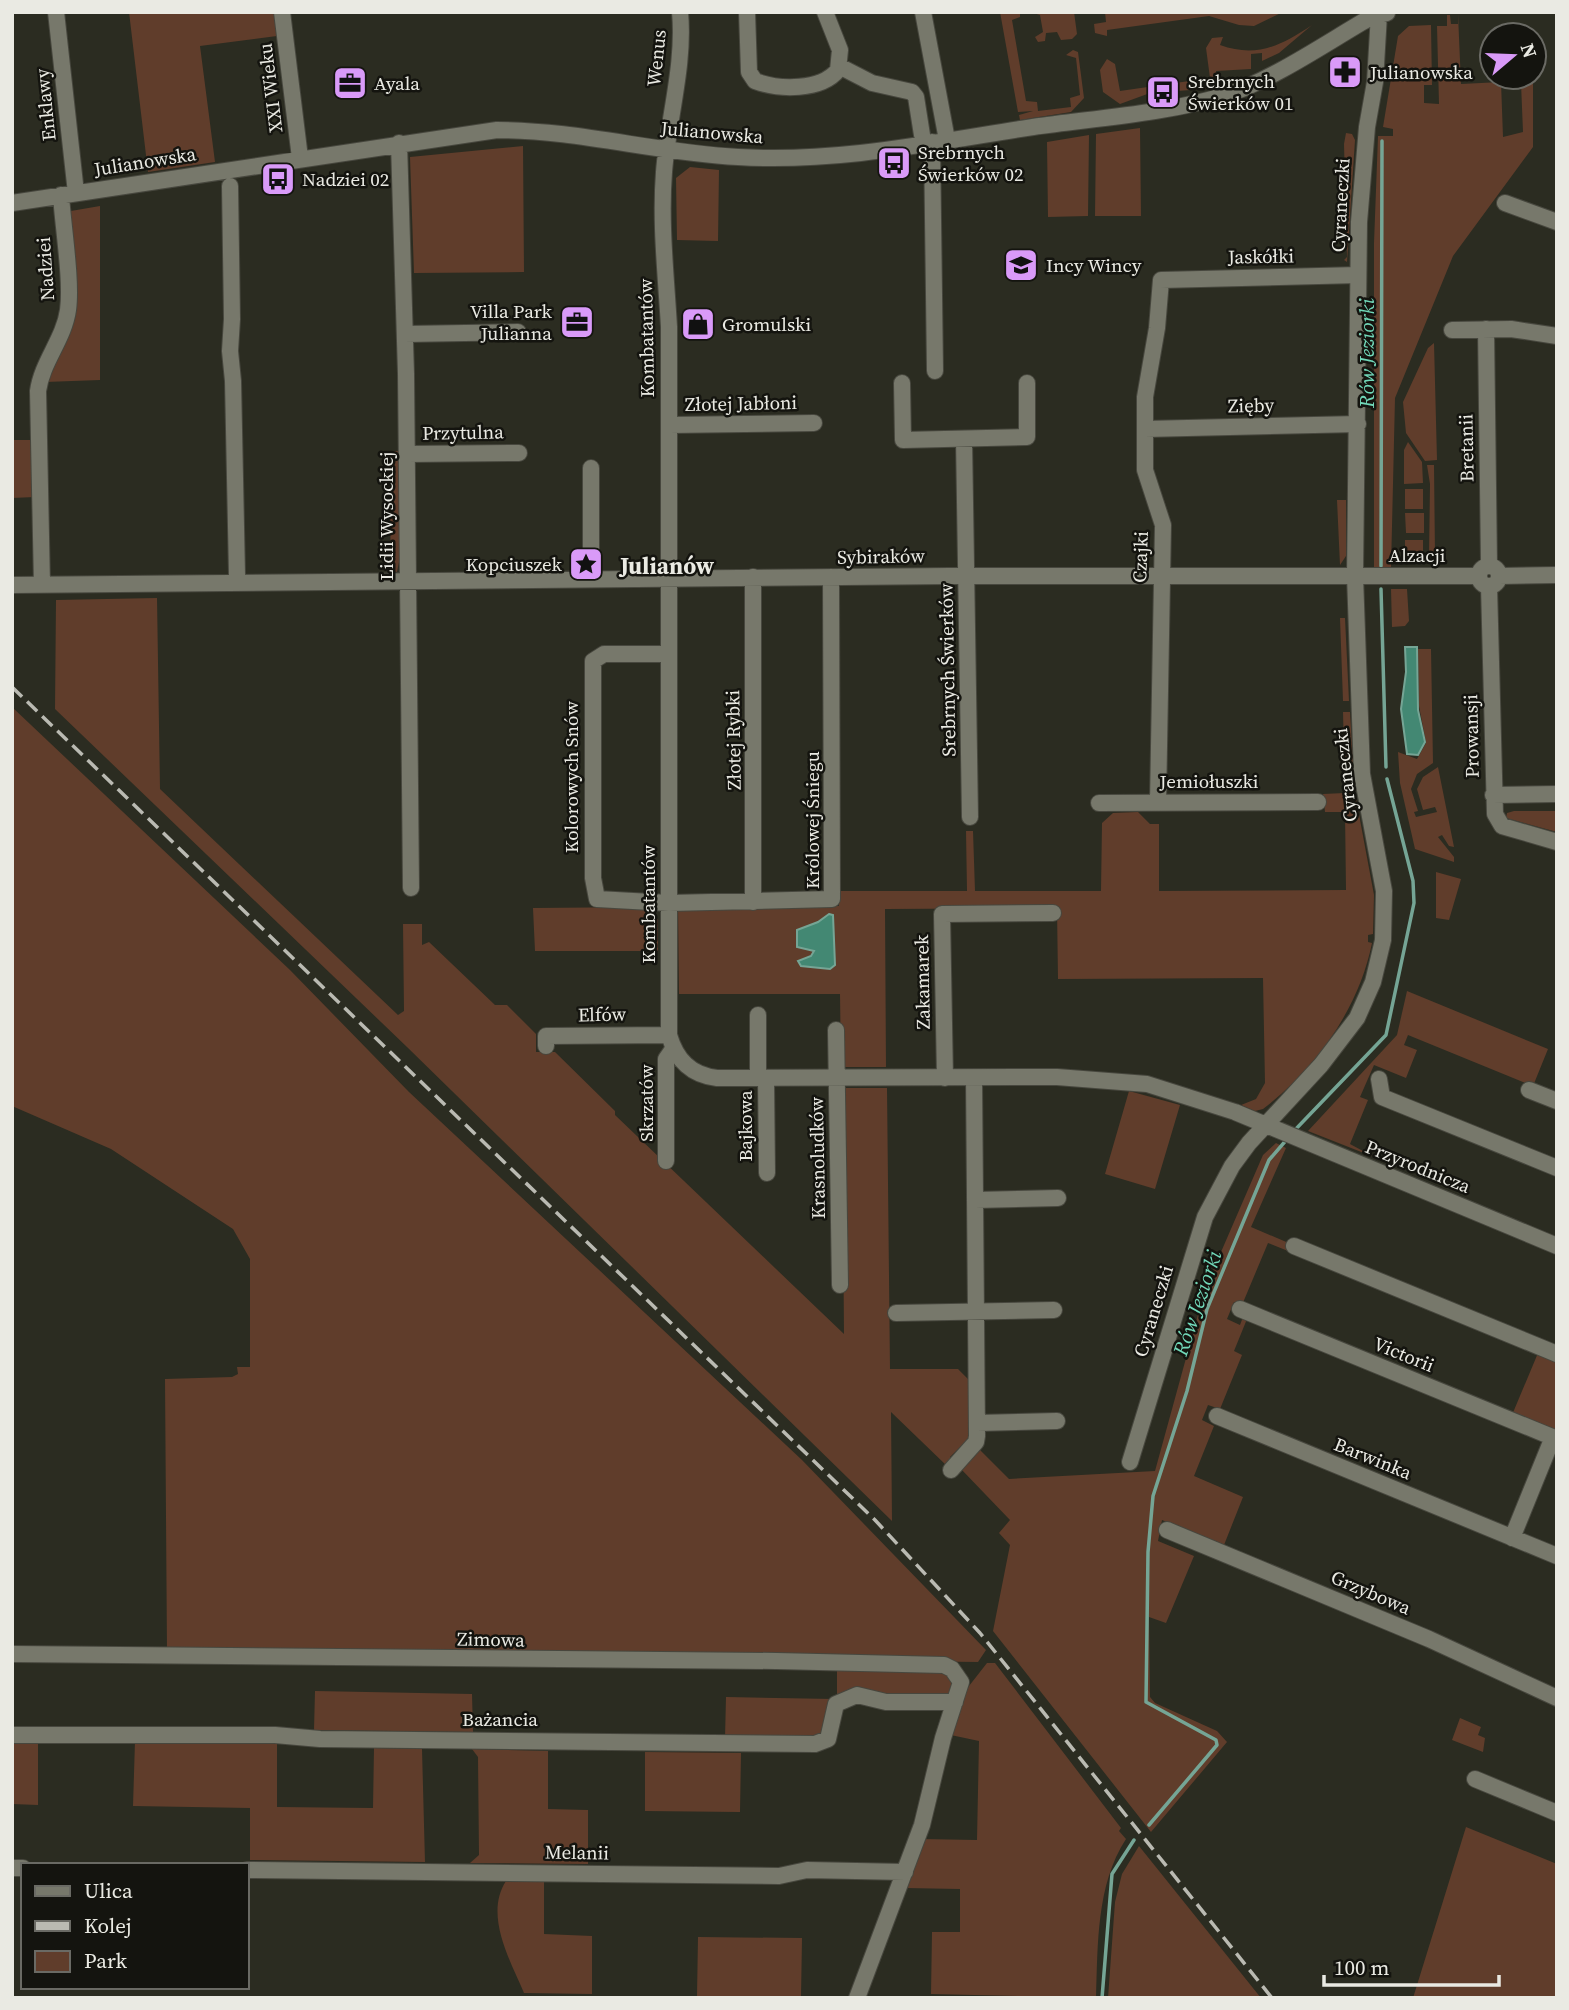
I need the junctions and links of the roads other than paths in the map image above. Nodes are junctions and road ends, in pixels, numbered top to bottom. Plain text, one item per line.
1 (56, 12) edge
2 (282, 12) edge
3 (680, 12) edge
4 (747, 12) edge
5 (825, 12) edge
6 (923, 12) edge
7 (1384, 13) edge
8 (839, 66) junction
9 (934, 139) junction
10 (399, 143) junction
11 (667, 150) junction
12 (300, 158) junction
13 (230, 186) dead end
14 (69, 194) junction
15 (12, 203) edge
16 (1504, 203) dead end
17 (1557, 222) edge
18 (1358, 275) junction
19 (1165, 278) joint
20 (1486, 329) junction
21 (1452, 330) dead end
22 (518, 332) dead end
23 (405, 334) junction
24 (1557, 336) edge
25 (936, 371) dead end
26 (902, 383) dead end
27 (1027, 383) dead end
28 (941, 422) dead end
29 (814, 423) dead end
30 (1358, 424) junction
31 (669, 425) junction
32 (1145, 429) junction
33 (941, 439) junction
34 (964, 439) junction
35 (519, 453) dead end
36 (407, 454) junction
37 (590, 468) dead end
38 (237, 575) dead end
39 (1557, 575) edge
40 (967, 576) junction
41 (1160, 576) junction
42 (1355, 576) junction
43 (1489, 576) junction
44 (831, 577) junction
45 (668, 578) junction
46 (752, 578) junction
47 (591, 579) junction
48 (407, 583) junction
49 (12, 585) edge
50 (42, 585) junction
51 (669, 654) junction
52 (1557, 794) edge
53 (1493, 795) junction
54 (1158, 802) junction
55 (1318, 802) dead end
56 (1099, 803) dead end
57 (970, 817) dead end
58 (1557, 842) edge
59 (411, 888) dead end
60 (754, 902) junction
61 (669, 903) junction
62 (1053, 912) dead end
63 (758, 1014) dead end
64 (836, 1030) dead end
65 (671, 1042) junction
66 (546, 1046) dead end
67 (837, 1078) junction
68 (945, 1078) junction
69 (974, 1078) junction
70 (762, 1079) junction
71 (1379, 1079) dead end
72 (1529, 1090) dead end
73 (1557, 1101) edge
74 (1264, 1125) junction
75 (666, 1161) dead end
76 (1557, 1168) edge
77 (766, 1173) dead end
78 (1058, 1198) dead end
79 (975, 1200) junction
80 (1294, 1246) dead end
81 (1557, 1246) edge
82 (840, 1285) dead end
83 (1054, 1310) dead end
84 (1240, 1310) dead end
85 (976, 1312) junction
86 (897, 1313) dead end
87 (1557, 1354) edge
88 (1217, 1416) dead end
89 (1057, 1421) dead end
90 (977, 1423) junction
91 (1555, 1438) edge
92 (1130, 1462) dead end
93 (951, 1470) dead end
94 (1167, 1530) dead end
95 (1513, 1538) junction
96 (1557, 1556) edge
97 (12, 1654) edge
98 (1557, 1698) edge
99 (955, 1702) junction
100 (12, 1735) edge
101 (1475, 1779) dead end
102 (1557, 1813) edge
103 (248, 1870) edge
104 (905, 1872) junction
105 (857, 1998) edge

1 - 14 street, Enklawy
2 - 12 street, XXI Wieku
3 - 11 street, Wenus
4 - 8 street
5 - 8 street
6 - 9 street
7 - 9 street, Julianowska
7 - 18 street, Cyraneczki
8 - 9 street
9 - 11 street, Julianowska
9 - 25 street
10 - 11 street, Julianowska
10 - 12 street, Julianowska
10 - 23 street, Lidii Wysockiej
11 - 31 street, Kombatantów
12 - 14 street, Julianowska
13 - 38 street
14 - 15 street, Julianowska
14 - 50 street, Nadziei
16 - 17 street
18 - 19 street, Jaskółki
18 - 30 street, Cyraneczki
19 - 32 street, Czajki
20 - 21 street
20 - 24 street
20 - 43 street, Bretanii
22 - 23 street
23 - 36 street, Lidii Wysockiej
26 - 33 street
27 - 34 street
28 - 33 street
29 - 31 street, Złotej Jabłoni
30 - 32 street, Zięby
30 - 42 street, Cyraneczki
31 - 45 street, Kombatantów
32 - 41 street, Czajki
33 - 34 street
34 - 40 street, Srebrnych Świerków
35 - 36 street, Przytulna
36 - 48 street, Lidii Wysockiej
37 - 47 street
39 - 43 street, Alzacji
40 - 41 street, Sybiraków
40 - 44 street, Sybiraków
40 - 57 street, Srebrnych Świerków
41 - 42 street, Sybiraków
41 - 54 street, Czajki
42 - 43 street, Alzacji
42 - 74 street, Cyraneczki
43 - 53 street, Prowansji
44 - 46 street, Sybiraków
44 - 60 street, Królowej Śniegu
45 - 46 street, Sybiraków
45 - 47 street, Sybiraków
45 - 51 street, Kombatantów
46 - 60 street, Złotej Rybki
47 - 48 street, Sybiraków
48 - 50 street
48 - 59 street, Lidii Wysockiej
49 - 50 street
51 - 61 street, Kombatantów
51 - 61 street, Kolorowych Snów
52 - 53 street
53 - 58 street, Prowansji
54 - 55 street, Jemiołuszki
54 - 56 street, Jemiołuszki
60 - 61 street, Królowej Śniegu
61 - 65 street, Kombatantów
62 - 68 street, Zakamarek
63 - 70 street, Bajkowa
64 - 67 street, Krasnoludków
65 - 66 street, Elfów
65 - 70 street
65 - 75 street, Skrzatów
67 - 68 street
67 - 70 street
67 - 82 street, Krasnoludków
68 - 69 street
69 - 74 street
69 - 79 street
70 - 77 street, Bajkowa
71 - 76 street
72 - 73 street
74 - 81 street, Przyrodnicza
74 - 92 street, Cyraneczki
78 - 79 street
79 - 85 street
80 - 87 street
83 - 85 street
84 - 91 street, Victorii
85 - 86 street
85 - 90 street
88 - 95 street, Barwinka
89 - 90 street
90 - 93 street
91 - 95 street, Victorii
94 - 98 street, Grzybowa
95 - 96 street, Barwinka
97 - 99 street, Zimowa
99 - 100 street, Bażancia
99 - 104 street
101 - 102 street
103 - 104 street, Melanii
104 - 105 street

